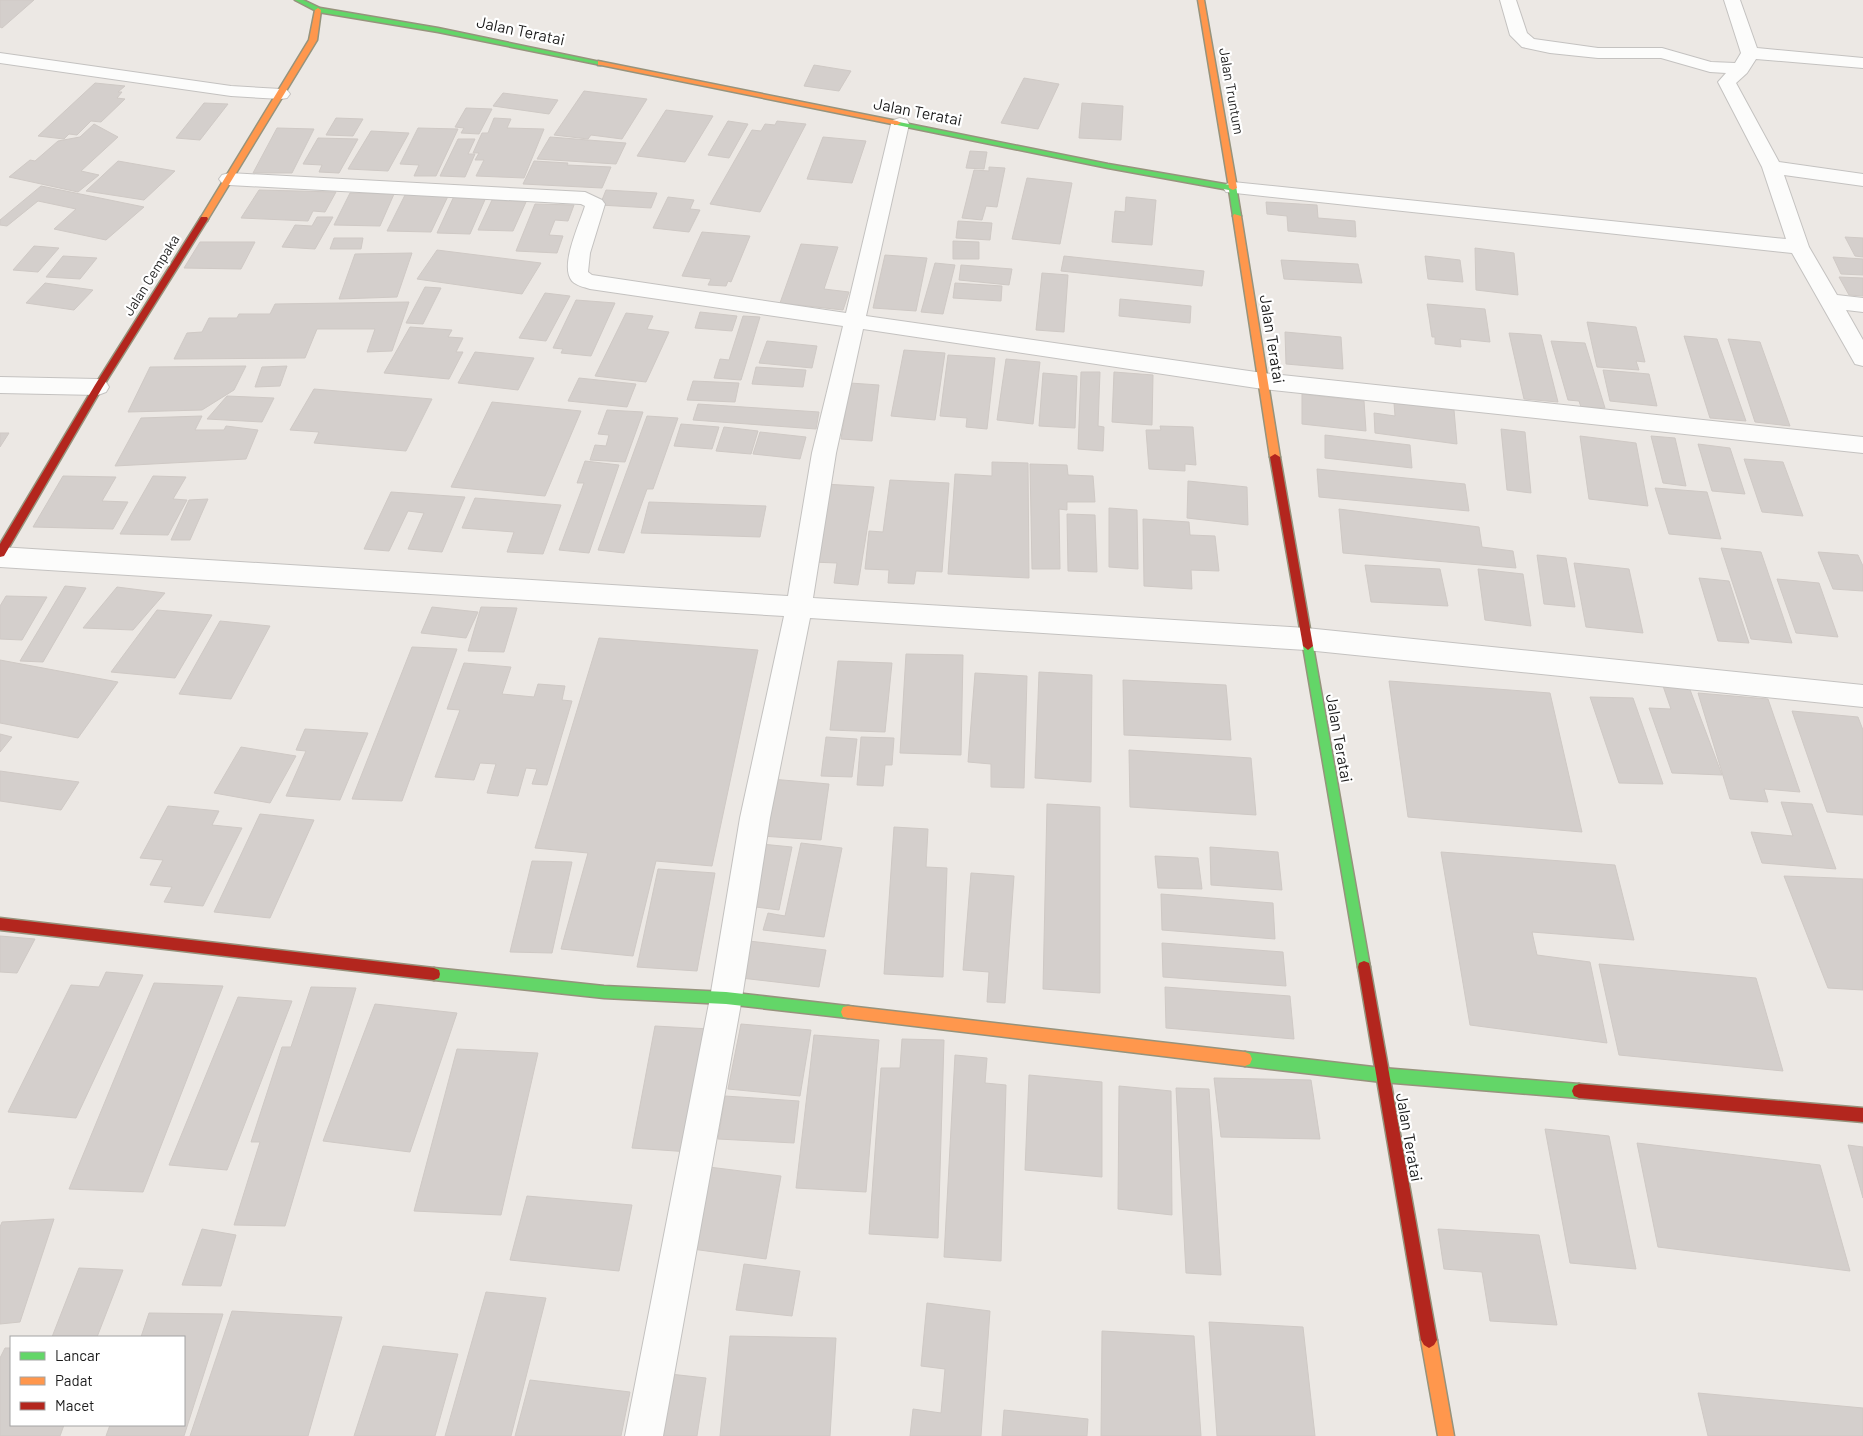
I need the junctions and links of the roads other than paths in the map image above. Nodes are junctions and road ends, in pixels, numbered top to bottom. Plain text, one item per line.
1 (298, 0) edge
2 (1202, 0) edge
3 (1508, 0) edge
4 (1732, 0) edge
5 (318, 10) junction
6 (0, 58) edge
7 (1746, 61) junction
8 (1863, 63) edge
9 (281, 94) junction
10 (900, 124) junction
11 (1772, 167) junction
12 (229, 179) junction
13 (1863, 180) edge
14 (1233, 188) junction
15 (1799, 247) junction
16 (1830, 301) junction
17 (1863, 305) edge
18 (855, 320) junction
19 (1863, 358) edge
20 (1263, 381) junction
21 (0, 385) edge
22 (98, 387) junction
23 (1863, 445) edge
24 (0, 555) edge
25 (799, 607) junction
26 (1306, 639) junction
27 (1863, 696) edge
28 (0, 924) edge
29 (726, 998) junction
30 (1382, 1074) junction
31 (1863, 1115) edge
32 (644, 1436) edge
33 (1446, 1436) edge

1 - 5 street, Jalan Teratai
2 - 14 street, Jalan Truntum
3 - 7 street
4 - 7 street
5 - 9 street, Jalan Cempaka
5 - 10 street, Jalan Teratai
6 - 9 street
7 - 8 street
7 - 11 street
9 - 12 street, Jalan Cempaka
10 - 14 street, Jalan Teratai
10 - 18 street
11 - 13 street
11 - 15 street
12 - 18 street
12 - 22 street, Jalan Cempaka
14 - 15 street
14 - 20 street, Jalan Teratai
15 - 16 street
16 - 17 street
16 - 19 street
18 - 20 street
18 - 25 street
20 - 23 street
20 - 26 street, Jalan Teratai
21 - 22 street
22 - 24 street, Jalan Cempaka
24 - 25 street
25 - 26 street
25 - 29 street
26 - 27 street
26 - 30 street, Jalan Teratai
28 - 29 street
29 - 30 street
29 - 32 street
30 - 31 street
30 - 33 street, Jalan Teratai

